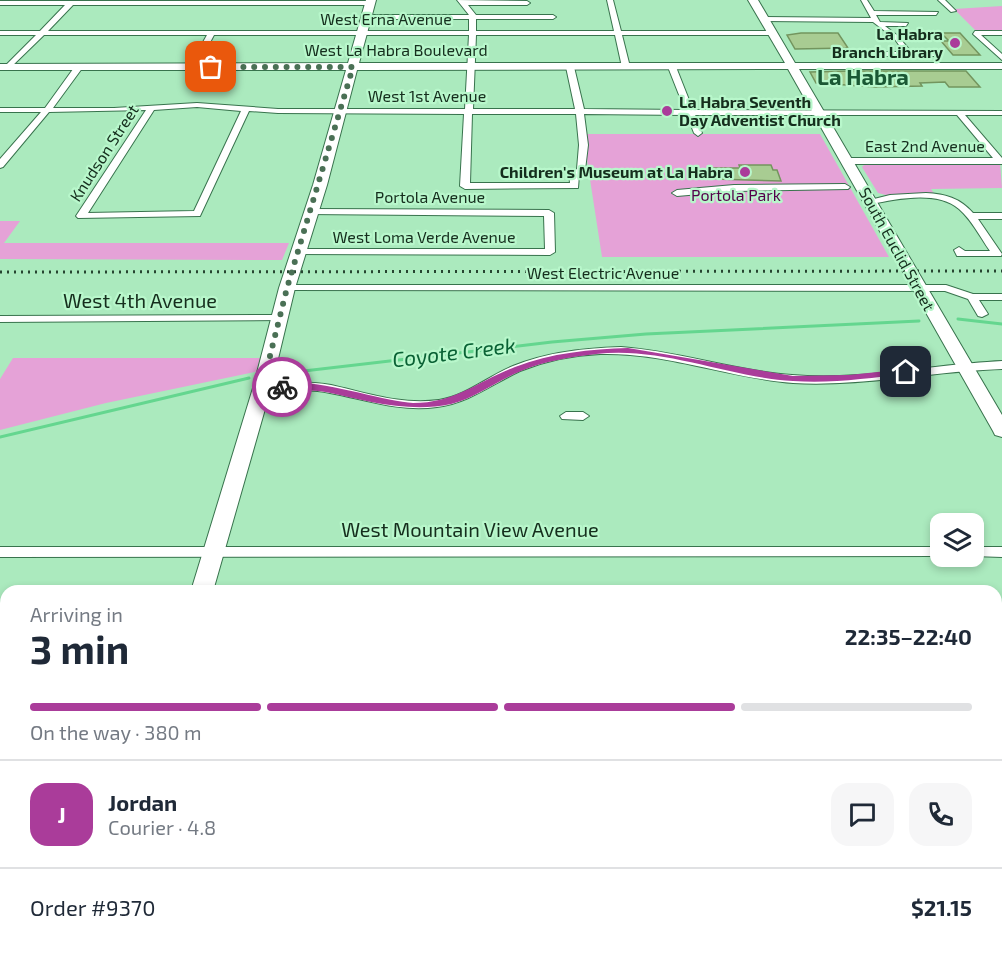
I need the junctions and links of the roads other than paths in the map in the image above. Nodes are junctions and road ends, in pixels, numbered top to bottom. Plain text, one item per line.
1 (610, 0) edge
2 (753, 0) edge
3 (864, 0) edge
4 (941, 0) edge
5 (461, 1) edge
6 (371, 2) edge
7 (0, 3) edge
8 (71, 3) junction
9 (527, 3) dead end
10 (953, 11) dead end
11 (936, 13) dead end
12 (794, 16) junction
13 (841, 16) junction
14 (367, 17) junction
15 (473, 17) junction
16 (553, 17) dead end
17 (764, 19) junction
18 (876, 19) junction
19 (906, 24) dead end
20 (800, 27) dead end
21 (849, 27) dead end
22 (0, 33) edge
23 (42, 33) junction
24 (212, 33) junction
25 (363, 33) junction
26 (472, 33) junction
27 (618, 33) junction
28 (772, 33) junction
29 (1002, 33) edge
30 (885, 54) dead end
31 (909, 54) junction
32 (936, 54) dead end
33 (1002, 58) edge
34 (1002, 66) edge
35 (4, 67) edge
36 (79, 67) junction
37 (193, 67) junction
38 (353, 67) junction
39 (471, 67) junction
40 (570, 67) junction
41 (626, 67) junction
42 (672, 67) junction
43 (792, 67) junction
44 (152, 107) junction
45 (246, 109) junction
46 (0, 110) edge
47 (47, 110) junction
48 (340, 111) junction
49 (469, 111) junction
50 (580, 111) junction
51 (688, 111) junction
52 (818, 113) junction
53 (959, 113) junction
54 (1002, 113) edge
55 (698, 133) dead end
56 (848, 161) junction
57 (1001, 161) edge
58 (0, 165) edge
59 (845, 187) dead end
60 (677, 193) dead end
61 (871, 201) junction
62 (310, 212) junction
63 (1002, 216) edge
64 (971, 219) junction
65 (1002, 221) edge
66 (959, 250) dead end
67 (298, 252) junction
68 (550, 252) joint
69 (287, 288) junction
70 (919, 288) junction
71 (972, 297) junction
72 (1002, 297) edge
73 (982, 314) dead end
74 (279, 318) junction
75 (0, 319) edge
76 (964, 365) junction
77 (1002, 365) edge
78 (262, 388) junction
79 (566, 416) dead end
80 (583, 416) dead end
81 (1002, 431) edge
82 (214, 550) junction
83 (0, 552) edge
84 (930, 552) edge
85 (984, 552) edge
86 (1002, 552) edge
87 (204, 585) edge

1 - 27 street
2 - 17 main road, South Euclid Street
3 - 18 street
4 - 10 street
5 - 9 street
5 - 15 street
6 - 8 street
6 - 14 main road
7 - 8 street
8 - 23 street
11 - 18 street
12 - 13 street
12 - 17 street
12 - 20 street
13 - 18 street
13 - 21 street
14 - 15 street
14 - 25 main road
15 - 16 street
15 - 26 street
17 - 28 main road, South Euclid Street
18 - 19 street
18 - 31 street
22 - 23 street, West Erna Avenue
23 - 24 street, West Erna Avenue
23 - 35 street
24 - 25 street, West Erna Avenue
24 - 37 street
25 - 26 street, West Erna Avenue
25 - 38 main road
26 - 27 street, West Erna Avenue
26 - 39 street
27 - 28 street, West Erna Avenue
27 - 41 street
28 - 43 main road, South Euclid Street
29 - 33 street
30 - 31 street
31 - 32 street
34 - 43 main road, West La Habra Boulevard
35 - 36 main road, West La Habra Boulevard
36 - 37 main road, West La Habra Boulevard
36 - 47 street
37 - 38 main road, West La Habra Boulevard
38 - 39 main road, West La Habra Boulevard
38 - 48 main road
39 - 40 main road, West La Habra Boulevard
39 - 49 street
40 - 41 main road, West La Habra Boulevard
40 - 50 street
41 - 42 main road, West La Habra Boulevard
42 - 43 main road, West La Habra Boulevard
42 - 51 street
43 - 52 main road, South Euclid Street
44 - 45 street, West 1st Avenue
44 - 45 street, Knudson Street
44 - 47 street, West 1st Avenue
45 - 48 street, West 1st Avenue
46 - 47 street, West 1st Avenue
47 - 58 street
48 - 49 street, West 1st Avenue
48 - 62 main road
49 - 50 street, West 1st Avenue
49 - 50 street
50 - 51 street, West 1st Avenue
51 - 52 street, West 1st Avenue
51 - 55 street
52 - 53 street, West 1st Avenue
52 - 56 main road, South Euclid Street
53 - 54 street, West 1st Avenue
53 - 57 street
56 - 57 street, East 2nd Avenue
56 - 61 main road, South Euclid Street
59 - 60 street
61 - 64 street
61 - 70 main road, South Euclid Street
62 - 67 main road
62 - 68 street, Portola Avenue
63 - 64 street
64 - 65 street
64 - 66 street
67 - 68 street, West Loma Verde Avenue
67 - 69 main road
69 - 70 street, West Electric Avenue
69 - 74 main road
70 - 71 street, West Electric Avenue
70 - 76 main road, South Euclid Street
71 - 72 street, West Electric Avenue
71 - 73 street
74 - 75 street, West 4th Avenue
74 - 78 main road
76 - 77 street
76 - 78 street
76 - 81 main road, South Euclid Street
78 - 82 main road
79 - 80 street
82 - 83 street, West Mountain View Avenue
82 - 84 street, West Mountain View Avenue
82 - 87 main road
85 - 86 street

